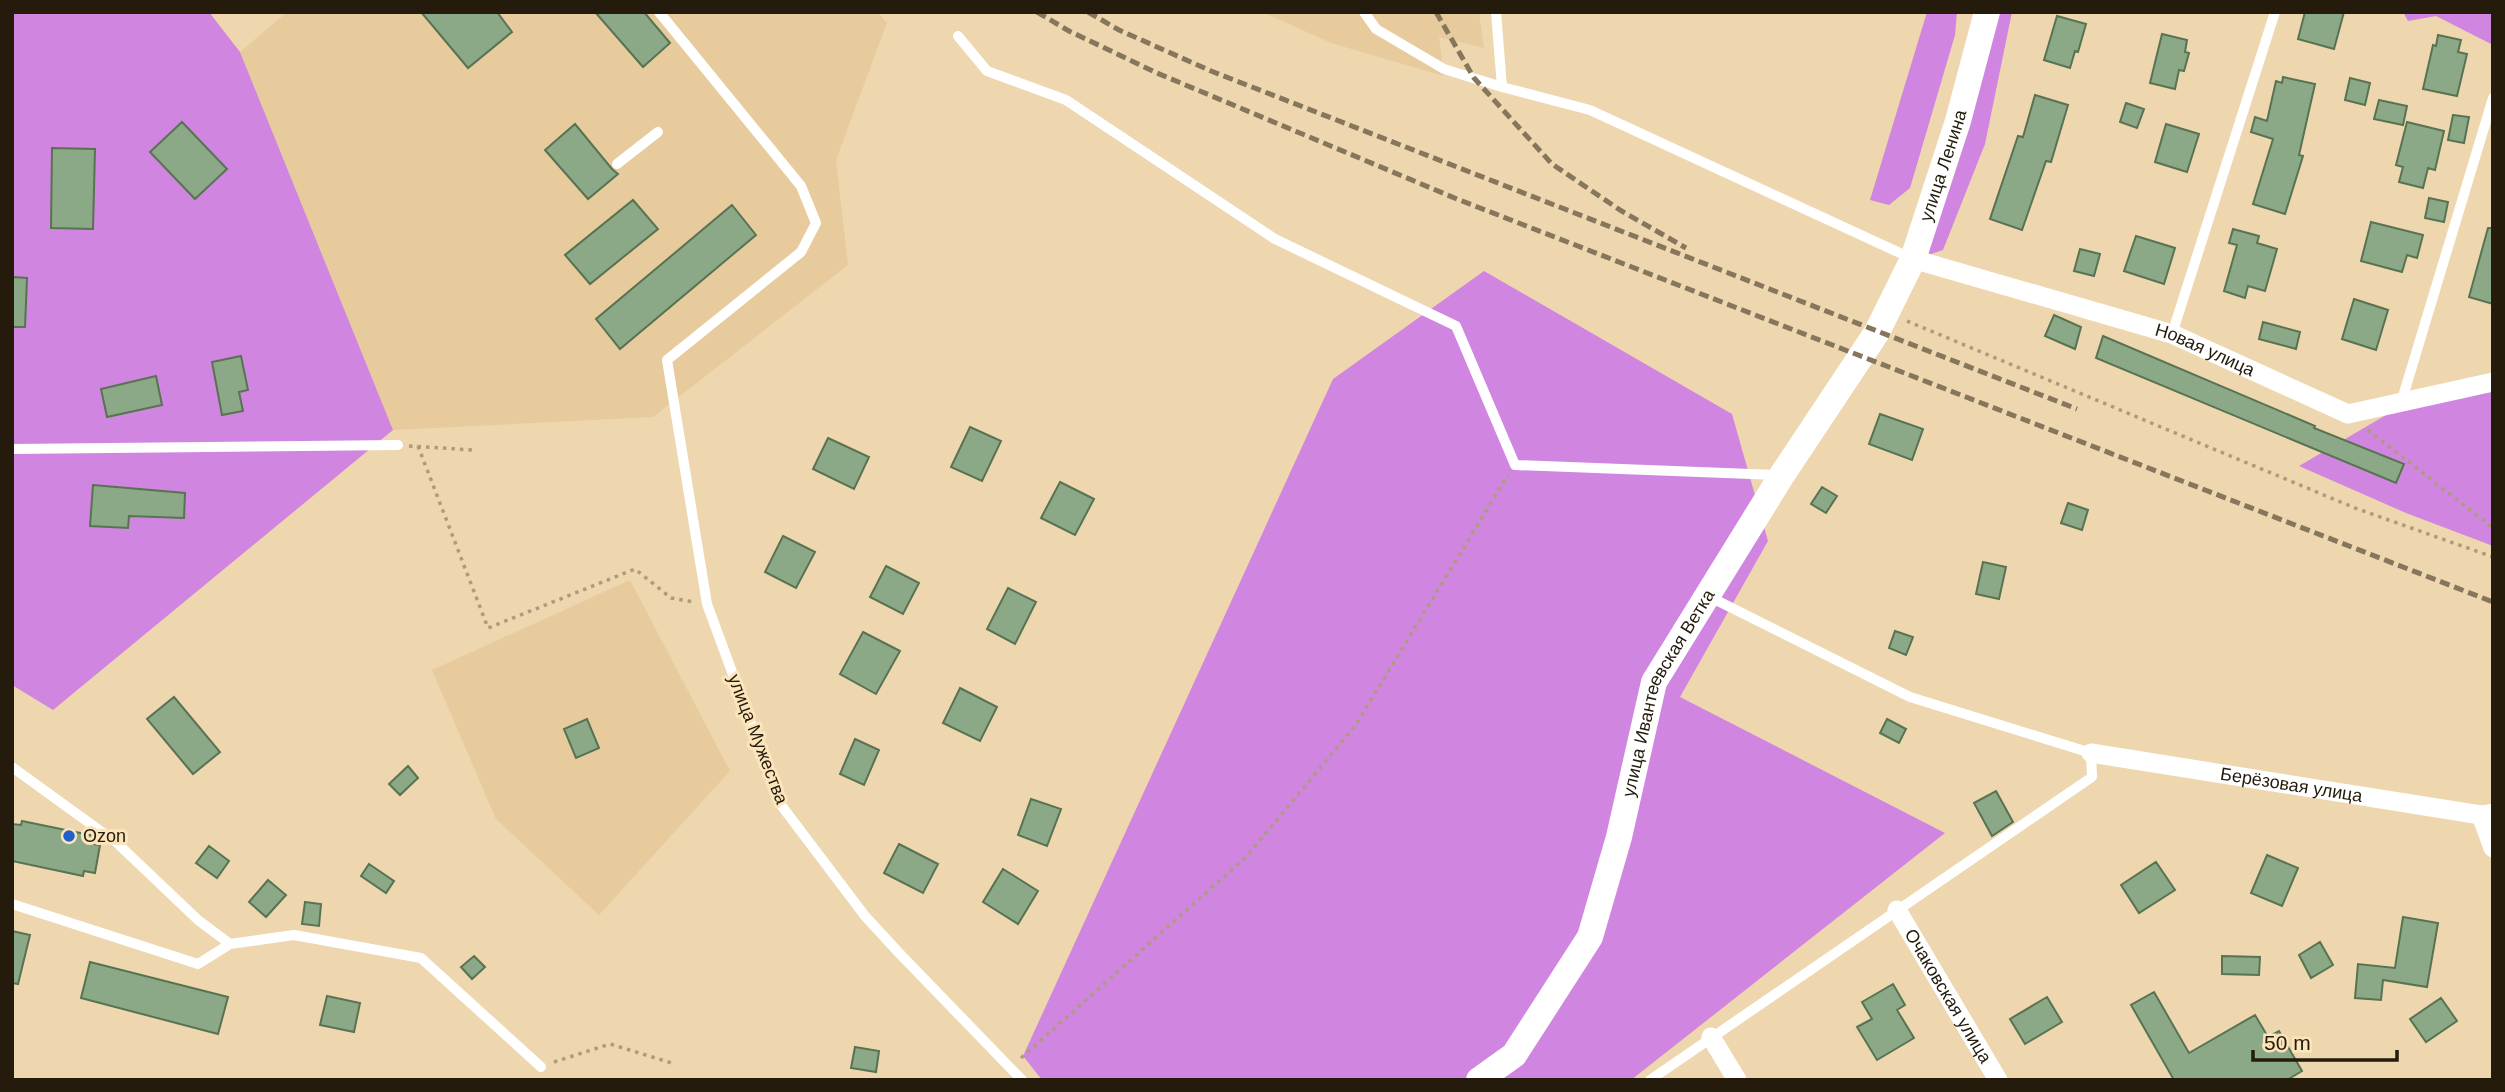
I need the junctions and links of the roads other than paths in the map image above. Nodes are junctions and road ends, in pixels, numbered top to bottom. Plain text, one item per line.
1 (659, 12) edge
2 (1364, 12) edge
3 (1496, 12) edge
4 (1987, 12) edge
5 (2275, 12) edge
6 (958, 36) dead end
7 (1502, 87) junction
8 (2493, 99) edge
9 (657, 132) dead end
10 (617, 164) dead end
11 (1913, 259) junction
12 (1887, 313) joint
13 (2172, 334) junction
14 (2493, 382) edge
15 (2401, 403) junction
16 (398, 445) road end
17 (12, 449) edge
18 (1782, 475) junction
19 (1708, 596) junction
20 (2091, 753) junction
21 (12, 767) edge
22 (2487, 814) edge
23 (2493, 848) edge
24 (12, 904) edge
25 (1897, 910) junction
26 (230, 944) junction
27 (1711, 1037) junction
28 (541, 1067) road end
29 (1022, 1080) edge
30 (1479, 1080) edge
31 (1650, 1080) edge
32 (1737, 1080) edge
33 (1998, 1080) edge

1 - 29 lane, улица Мужества
2 - 7 lane
3 - 7 lane
4 - 11 main road, улица Ленина
5 - 13 lane
6 - 18 lane
7 - 11 lane
8 - 15 lane
9 - 10 lane
11 - 12 main road, улица Ленина
11 - 13 street, Новая улица
12 - 18 main road, улица Ивантеевская Ветка
13 - 15 street, Новая улица
14 - 15 street
16 - 17 lane
18 - 19 main road, улица Ивантеевская Ветка
19 - 20 lane
19 - 30 main road, улица Ивантеевская Ветка
20 - 22 street, Берёзовая улица
20 - 25 lane
21 - 26 lane
22 - 23 street
24 - 26 lane
25 - 27 lane
25 - 33 street, Очаковская улица
26 - 28 lane
27 - 31 lane
27 - 32 street

